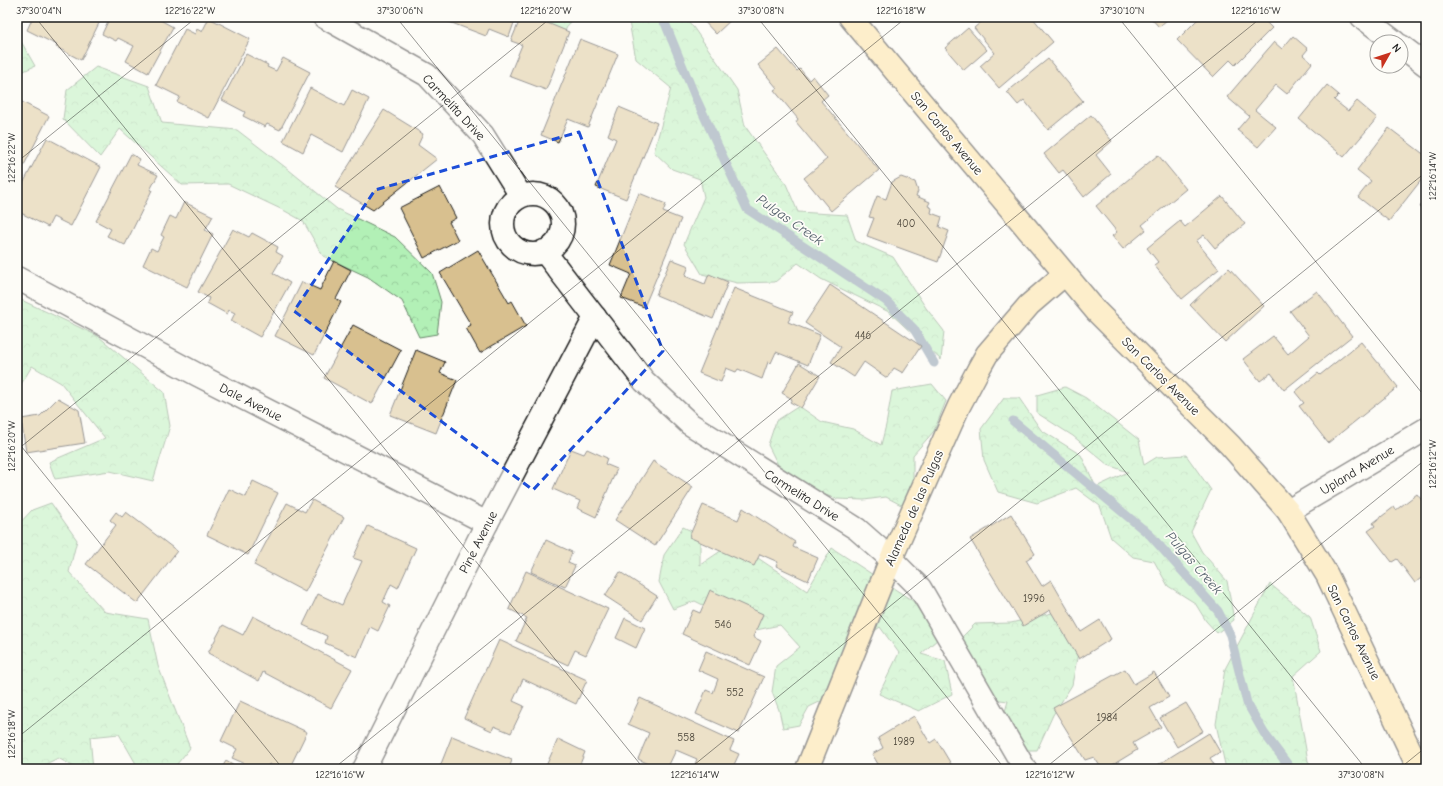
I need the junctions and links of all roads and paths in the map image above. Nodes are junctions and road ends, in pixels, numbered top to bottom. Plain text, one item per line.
1 (324, 17) edge
2 (850, 17) edge
3 (1362, 17) edge
4 (1384, 34) edge
5 (1409, 52) edge
6 (1426, 65) edge
7 (521, 196) junction
8 (544, 251) junction
9 (1065, 274) junction
10 (17, 278) edge
11 (594, 317) junction
12 (1426, 429) edge
13 (1288, 511) junction
14 (487, 523) junction
15 (891, 559) junction
16 (364, 769) edge
17 (807, 769) edge
18 (1025, 769) edge
19 (1419, 769) edge

1 - 7 street, Carmelita Drive
2 - 9 main road, San Carlos Avenue
3 - 4 street
5 - 6 street
7 - 8 street
7 - 8 street
8 - 11 street, Carmelita Drive
9 - 13 main road, San Carlos Avenue
9 - 15 main road, Alameda de las Pulgas
10 - 14 street, Dale Avenue
11 - 14 street, Pine Avenue
11 - 15 street, Carmelita Drive
12 - 13 street, Upland Avenue
13 - 19 main road, San Carlos Avenue
14 - 16 street, Pine Avenue
15 - 17 main road, Alameda de las Pulgas
15 - 18 street, Carmelita Drive

